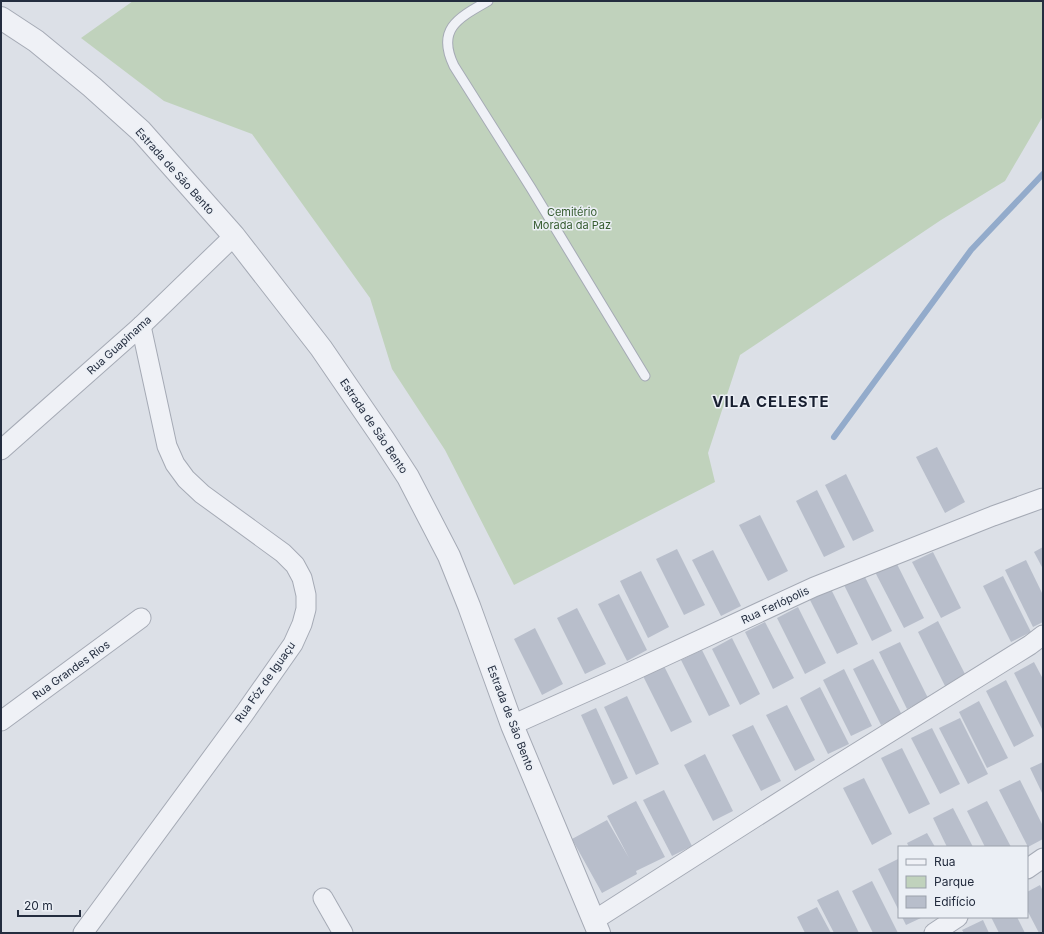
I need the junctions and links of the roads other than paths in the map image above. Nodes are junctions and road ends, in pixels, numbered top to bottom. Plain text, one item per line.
1 (488, 1) edge
2 (1, 18) edge
3 (234, 236) junction
4 (141, 326) junction
5 (645, 376) dead end
6 (1, 450) edge
7 (1043, 498) edge
8 (141, 618) dead end
9 (1043, 635) edge
10 (1, 721) edge
11 (512, 725) junction
12 (1043, 858) edge
13 (1028, 868) edge
14 (323, 898) dead end
15 (596, 927) edge
16 (83, 933) edge
17 (343, 933) edge

1 - 5 lane
2 - 3 street, Estrada de São Bento
3 - 4 street, Rua Guapinama
3 - 11 street, Estrada de São Bento
4 - 6 street, Rua Guapinama
4 - 16 street, Rua Fóz de Iguaçu
7 - 11 street, Rua Ferlópolis
8 - 10 street, Rua Grandes Rios
9 - 15 street
11 - 15 street, Estrada de São Bento
12 - 13 street
14 - 17 street

